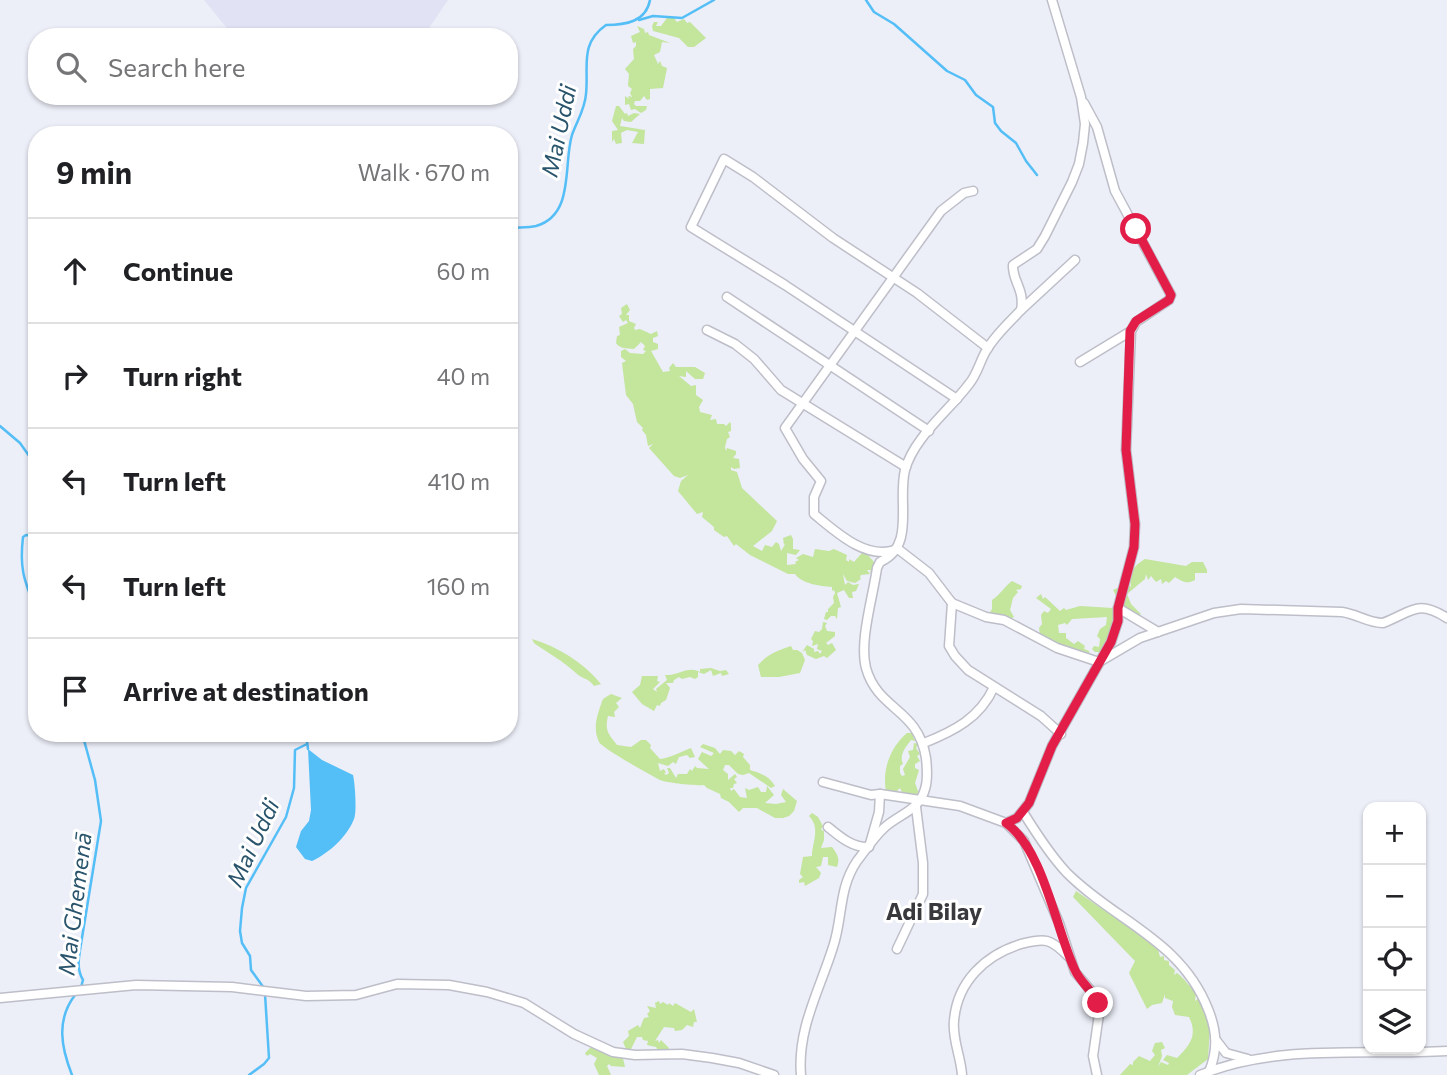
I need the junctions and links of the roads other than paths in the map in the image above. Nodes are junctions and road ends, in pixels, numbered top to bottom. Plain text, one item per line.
1 (1052, 0) edge
2 (1081, 97) junction
3 (973, 191) dead end
4 (1075, 260) dead end
5 (894, 278) junction
6 (727, 297) dead end
7 (1021, 310) junction
8 (707, 330) dead end
9 (855, 331) junction
10 (1130, 331) junction
11 (988, 348) junction
12 (1080, 362) dead end
13 (832, 365) junction
14 (957, 399) junction
15 (804, 404) junction
16 (929, 430) junction
17 (906, 467) junction
18 (898, 550) junction
19 (952, 603) junction
20 (1118, 608) junction
21 (1447, 618) edge
22 (1158, 632) junction
23 (1099, 662) junction
24 (994, 687) junction
25 (1061, 734) junction
26 (924, 743) junction
27 (823, 782) dead end
28 (880, 793) junction
29 (921, 799) junction
30 (916, 807) junction
31 (1023, 812) junction
32 (1006, 823) junction
33 (828, 827) dead end
34 (869, 847) junction
35 (897, 949) dead end
36 (1069, 957) junction
37 (0, 999) edge
38 (1216, 1040) junction
39 (1447, 1051) edge
40 (1256, 1061) junction
41 (1204, 1073) edge
42 (774, 1075) edge
43 (801, 1075) edge
44 (962, 1075) edge
45 (1097, 1075) edge

1 - 2 street
2 - 7 street
2 - 10 street
3 - 5 street
4 - 7 street
5 - 9 street
5 - 9 street
5 - 11 street
6 - 13 street
7 - 11 street
8 - 15 street
9 - 13 street
9 - 14 street
10 - 12 street
10 - 20 street
11 - 14 street
13 - 15 street
13 - 16 street
14 - 16 street
15 - 17 street
15 - 18 street
16 - 17 street
17 - 18 street
18 - 19 street
18 - 26 street
19 - 23 street
19 - 24 street
20 - 22 street
20 - 23 street
21 - 22 street
22 - 23 street
23 - 25 street
24 - 25 street
24 - 26 street
25 - 31 street
26 - 29 street
27 - 28 street
28 - 29 street
28 - 34 street
29 - 30 street
29 - 32 street
30 - 34 street
30 - 35 street
31 - 32 street
31 - 38 street
32 - 36 street
33 - 34 street
34 - 43 street
36 - 44 street
36 - 45 street
37 - 42 street
38 - 40 street
38 - 41 street
39 - 40 street
40 - 41 street

